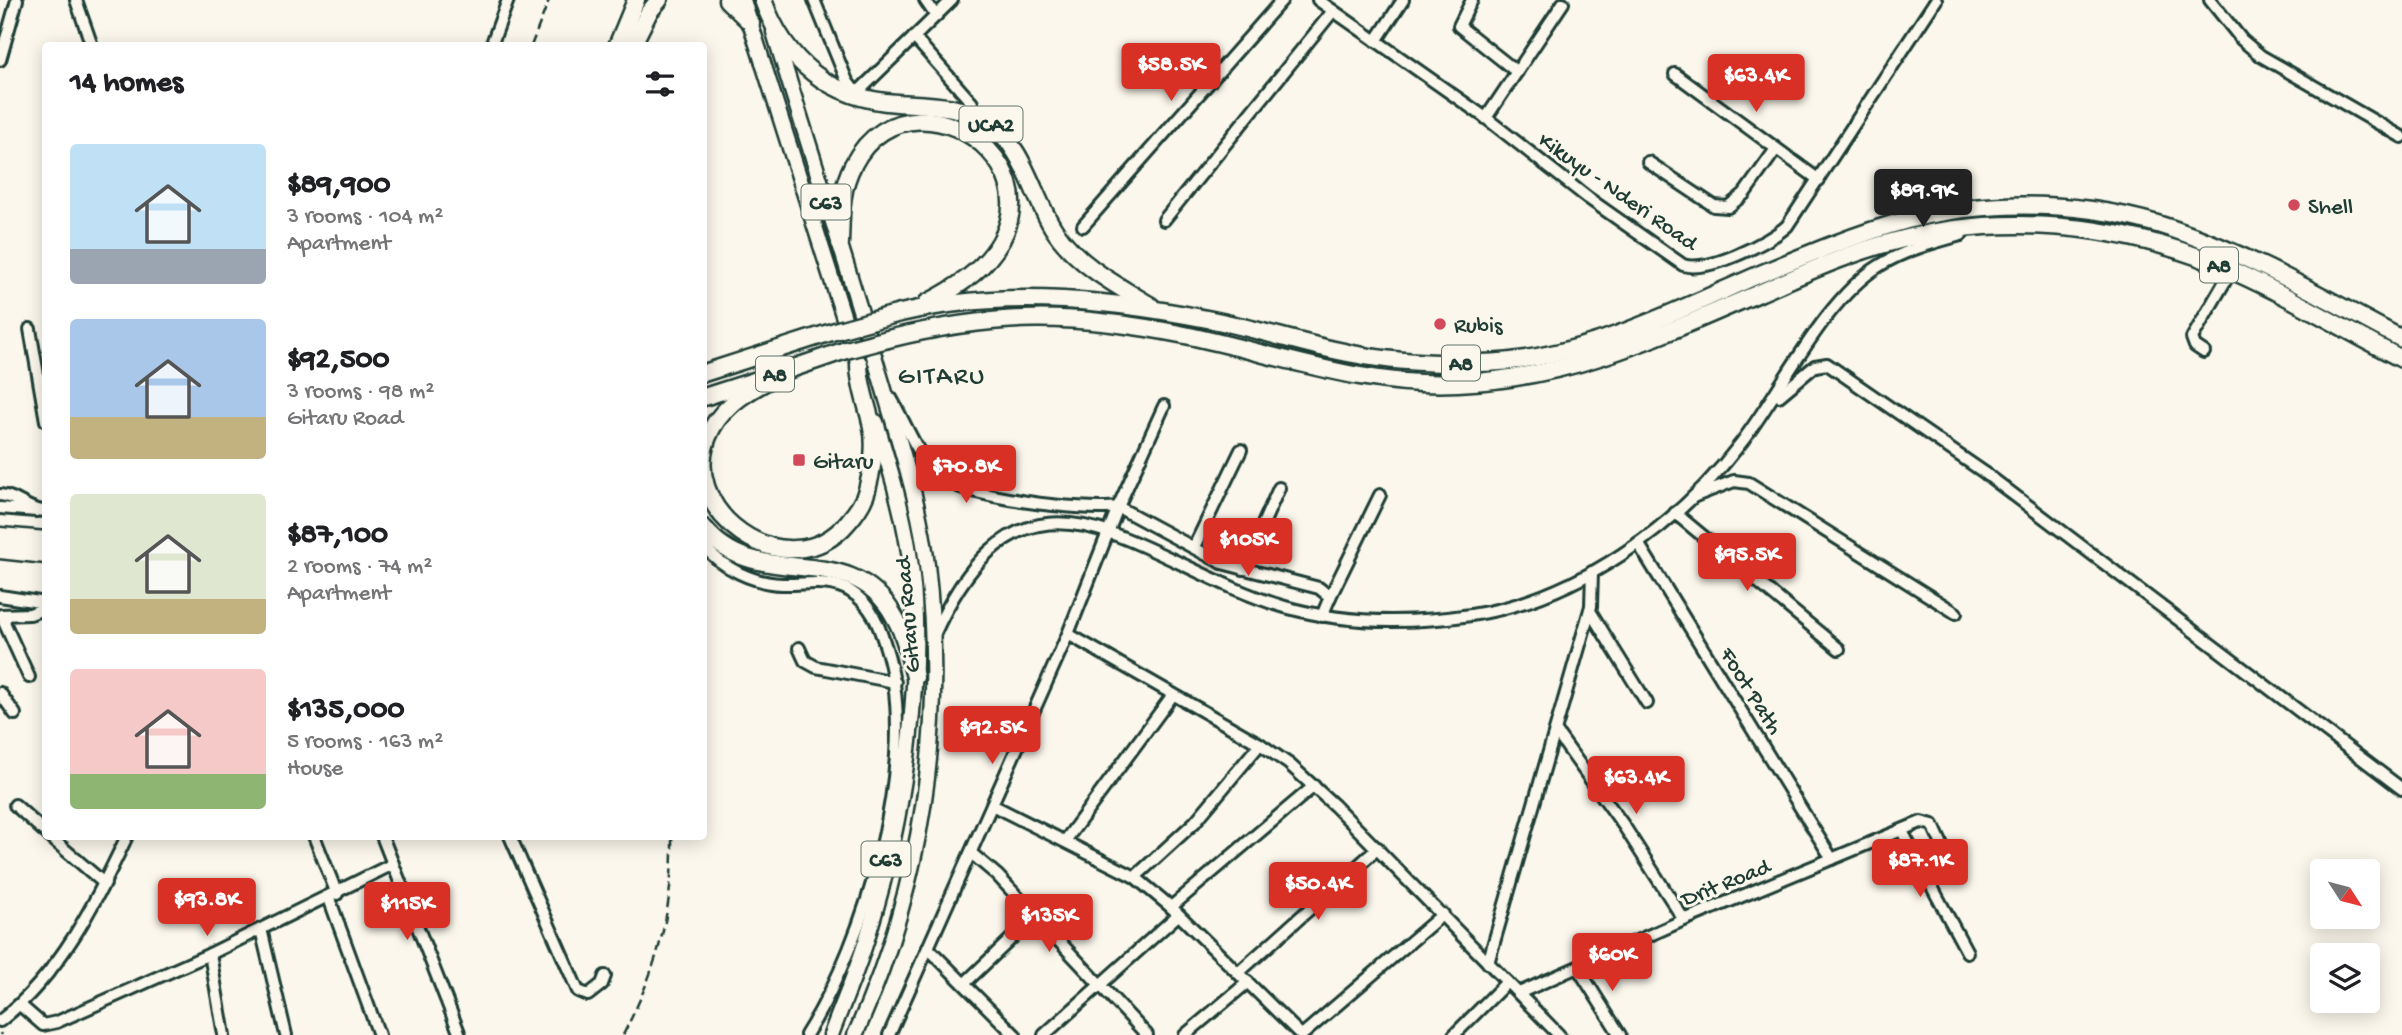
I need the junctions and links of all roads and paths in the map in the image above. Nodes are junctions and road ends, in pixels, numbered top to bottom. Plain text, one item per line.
1 (17, 0) edge
2 (76, 0) edge
3 (508, 0) edge
4 (636, 0) edge
5 (659, 0) edge
6 (727, 0) edge
7 (743, 0) edge
8 (763, 0) edge
9 (814, 0) edge
10 (925, 0) edge
11 (952, 0) edge
12 (1282, 0) edge
13 (1319, 0) edge
14 (1404, 0) edge
15 (1472, 0) edge
16 (1936, 0) edge
17 (2210, 0) edge
18 (1563, 3) dead end
19 (1333, 11) junction
20 (936, 16) junction
21 (771, 20) junction
22 (751, 23) junction
23 (914, 37) junction
24 (1376, 41) junction
25 (91, 42) edge
26 (492, 42) edge
27 (619, 42) edge
28 (634, 42) edge
29 (0, 60) edge
30 (1517, 72) junction
31 (1675, 74) dead end
32 (972, 103) dead end
33 (1486, 118) junction
34 (2402, 137) edge
35 (1776, 149) junction
36 (1648, 162) dead end
37 (1819, 180) junction
38 (1164, 220) dead end
39 (2018, 225) junction
40 (1083, 226) dead end
41 (840, 243) junction
42 (2231, 271) junction
43 (915, 309) junction
44 (1159, 311) junction
45 (30, 329) dead end
46 (2402, 339) edge
47 (785, 347) junction
48 (2204, 352) dead end
49 (2402, 359) edge
50 (707, 361) edge
51 (859, 364) junction
52 (787, 370) junction
53 (707, 372) edge
54 (882, 383) junction
55 (707, 396) edge
56 (42, 398) edge
57 (1768, 405) junction
58 (1164, 406) dead end
59 (707, 441) edge
60 (1241, 450) dead end
61 (707, 488) edge
62 (1279, 488) dead end
63 (0, 495) edge
64 (1380, 495) dead end
65 (1693, 497) junction
66 (1118, 507) junction
67 (0, 508) edge
68 (41, 511) edge
69 (1675, 513) junction
70 (707, 531) edge
71 (1110, 533) junction
72 (0, 536) edge
73 (42, 540) edge
74 (1638, 543) junction
75 (1194, 547) junction
76 (707, 549) edge
77 (0, 550) edge
78 (42, 555) edge
79 (1243, 569) junction
80 (1592, 572) junction
81 (0, 596) edge
82 (1330, 597) junction
83 (42, 604) edge
84 (42, 607) edge
85 (1590, 611) junction
86 (1956, 613) dead end
87 (4, 615) edge
88 (1322, 615) junction
89 (1068, 634) junction
90 (934, 635) junction
91 (799, 649) dead end
92 (1839, 649) dead end
93 (29, 677) dead end
94 (915, 677) junction
95 (895, 682) junction
96 (0, 694) edge
97 (1172, 696) junction
98 (1647, 703) dead end
99 (15, 714) dead end
100 (1557, 733) junction
101 (1260, 744) junction
102 (1314, 786) junction
103 (2402, 789) edge
104 (15, 805) dead end
105 (992, 805) junction
106 (42, 829) edge
107 (1902, 831) junction
108 (54, 840) edge
109 (125, 840) edge
110 (315, 840) edge
111 (384, 840) edge
112 (512, 840) edge
113 (1065, 841) junction
114 (1378, 848) junction
115 (971, 853) junction
116 (1947, 856) dead end
117 (1832, 859) junction
118 (393, 864) junction
119 (1135, 877) junction
120 (105, 884) junction
121 (333, 896) junction
122 (1175, 911) junction
123 (1443, 914) junction
124 (1035, 916) junction
125 (1684, 920) junction
126 (261, 929) junction
127 (928, 948) junction
128 (1967, 952) dead end
129 (210, 954) junction
130 (1488, 963) junction
131 (1578, 968) junction
132 (1238, 973) junction
133 (605, 976) dead end
134 (1248, 982) junction
135 (1507, 982) junction
136 (964, 984) junction
137 (1099, 985) junction
138 (1519, 993) junction
139 (20, 1005) junction
140 (0, 1021) edge
141 (51, 1024) junction
142 (59, 1035) edge
143 (224, 1035) edge
144 (286, 1035) edge
145 (379, 1035) edge
146 (460, 1035) edge
147 (806, 1035) edge
148 (831, 1035) edge
149 (855, 1035) edge
150 (889, 1035) edge
151 (1015, 1035) edge
152 (1044, 1035) edge
153 (1147, 1035) edge
154 (1185, 1035) edge
155 (1302, 1035) edge
156 (1454, 1035) edge
157 (1559, 1035) edge
158 (1619, 1035) edge

1 - 29 street
2 - 25 street
3 - 26 street
4 - 27 highway
5 - 28 highway
6 - 22 highway
7 - 22 main road, C63
8 - 21 highway, UCA2
9 - 23 street
10 - 20 street
11 - 20 street
12 - 40 street
13 - 19 street, Kikuyu - Nderi Road
14 - 24 street
15 - 30 street
16 - 37 street, Kikuyu - Nderi Road
17 - 34 street
18 - 30 street
19 - 24 street, Kikuyu - Nderi Road
19 - 38 street
20 - 23 street
21 - 41 main road, C63
21 - 44 highway, UCA2
22 - 51 main road, C63
23 - 32 street
24 - 33 street, Kikuyu - Nderi Road
30 - 33 street
31 - 35 street
33 - 37 street, Kikuyu - Nderi Road
35 - 36 street
35 - 37 street
39 - 42 highway, A8
39 - 52 highway, A8, bridge
39 - 57 street
41 - 43 highway
41 - 54 main road, C63
42 - 48 street
42 - 49 highway, A8
43 - 44 highway, A8
43 - 47 highway, A8, bridge
44 - 46 highway, A8
45 - 56 street
47 - 50 highway
47 - 53 highway, A8
51 - 61 highway
51 - 94 main road, C63
52 - 55 highway, A8
52 - 59 highway
54 - 66 street
54 - 90 main road, Gitaru Road / C63
57 - 65 street
57 - 103 street
58 - 66 street
60 - 75 street
62 - 79 street
63 - 68 street
64 - 82 street
65 - 69 street
65 - 86 street
66 - 71 street
66 - 75 street
67 - 68 street
69 - 74 street
69 - 92 street
70 - 94 highway, C63
71 - 88 street
71 - 89 street
71 - 90 street
72 - 73 highway
74 - 80 street
74 - 117 street, Foot Path
75 - 79 street
76 - 95 street
77 - 78 highway
79 - 82 street
80 - 85 street
80 - 88 street
81 - 83 street
82 - 88 street
84 - 87 street
85 - 98 street
85 - 100 street
87 - 93 street
89 - 97 street
89 - 105 street
90 - 149 main road, Gitaru Road / C63
91 - 95 street
94 - 148 main road, Gitaru Road / C63
95 - 147 street
96 - 99 street
97 - 101 street
97 - 113 street
100 - 125 street
100 - 130 street
101 - 102 street
101 - 119 street
102 - 114 street
102 - 122 street
104 - 106 street
105 - 113 street
105 - 115 street
107 - 116 street, Drit Road
107 - 117 street, Drit Road
107 - 128 street
108 - 120 street
109 - 120 street
110 - 121 street
111 - 118 street
112 - 133 street
113 - 119 street
114 - 123 street
114 - 132 street
115 - 124 street
115 - 127 street
117 - 125 street, Drit Road
118 - 121 street
118 - 146 street
119 - 122 street
120 - 139 street
121 - 126 street
121 - 145 street
122 - 132 street
122 - 137 street
123 - 130 street
123 - 155 street
124 - 136 street
124 - 137 street
125 - 131 street, Drit Road
126 - 129 street
126 - 144 street
127 - 136 street
127 - 150 street
129 - 141 street
129 - 143 street
130 - 135 street
131 - 138 street, Drit Road
131 - 158 street
132 - 134 street
134 - 154 street
134 - 155 street
135 - 138 street
135 - 156 street
136 - 151 street
137 - 152 street
137 - 153 street
138 - 157 street
139 - 140 street
139 - 141 street
141 - 142 street

